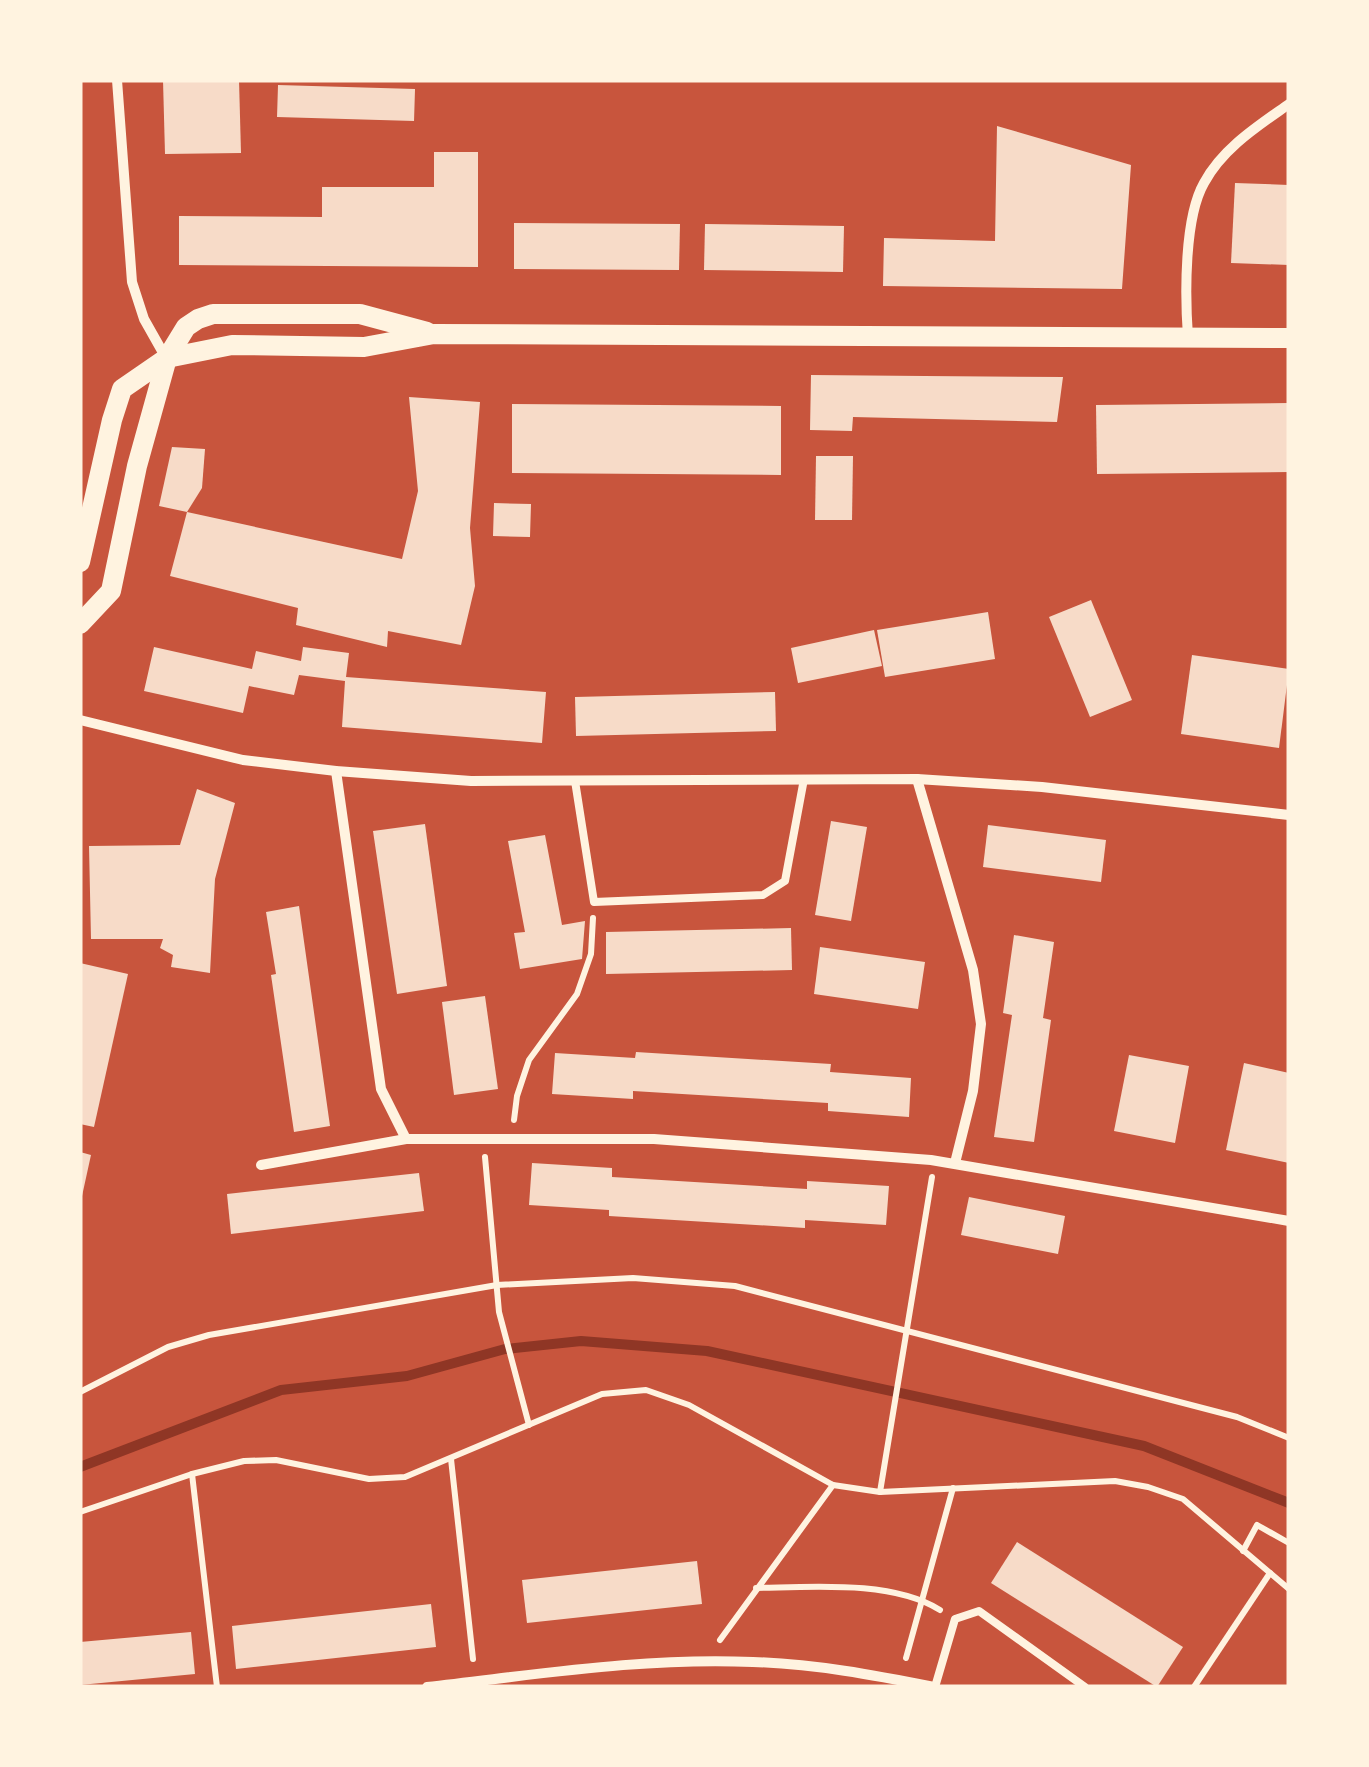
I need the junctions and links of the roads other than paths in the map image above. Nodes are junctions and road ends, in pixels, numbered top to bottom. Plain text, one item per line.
1 (117, 80) edge
2 (1289, 104) edge
3 (434, 334) junction
4 (1188, 337) junction
5 (1289, 338) edge
6 (166, 358) junction
7 (80, 562) edge
8 (80, 624) edge
9 (80, 720) edge
10 (336, 771) junction
11 (804, 779) junction
12 (917, 779) junction
13 (575, 782) junction
14 (1289, 815) edge
15 (406, 1139) junction
16 (955, 1164) junction
17 (261, 1165) dead end
18 (1289, 1221) edge
19 (427, 1687) edge
20 (935, 1687) edge
21 (1085, 1687) edge

1 - 6 street
2 - 4 street
3 - 4 main road
3 - 6 main road
3 - 6 main road
4 - 5 main road
6 - 7 main road
6 - 8 main road
9 - 10 street
10 - 13 street
10 - 15 street
11 - 12 street
11 - 13 street
11 - 13 lane
12 - 14 street
12 - 16 street
15 - 16 street
15 - 17 street
16 - 18 street
19 - 20 street
20 - 21 lane

